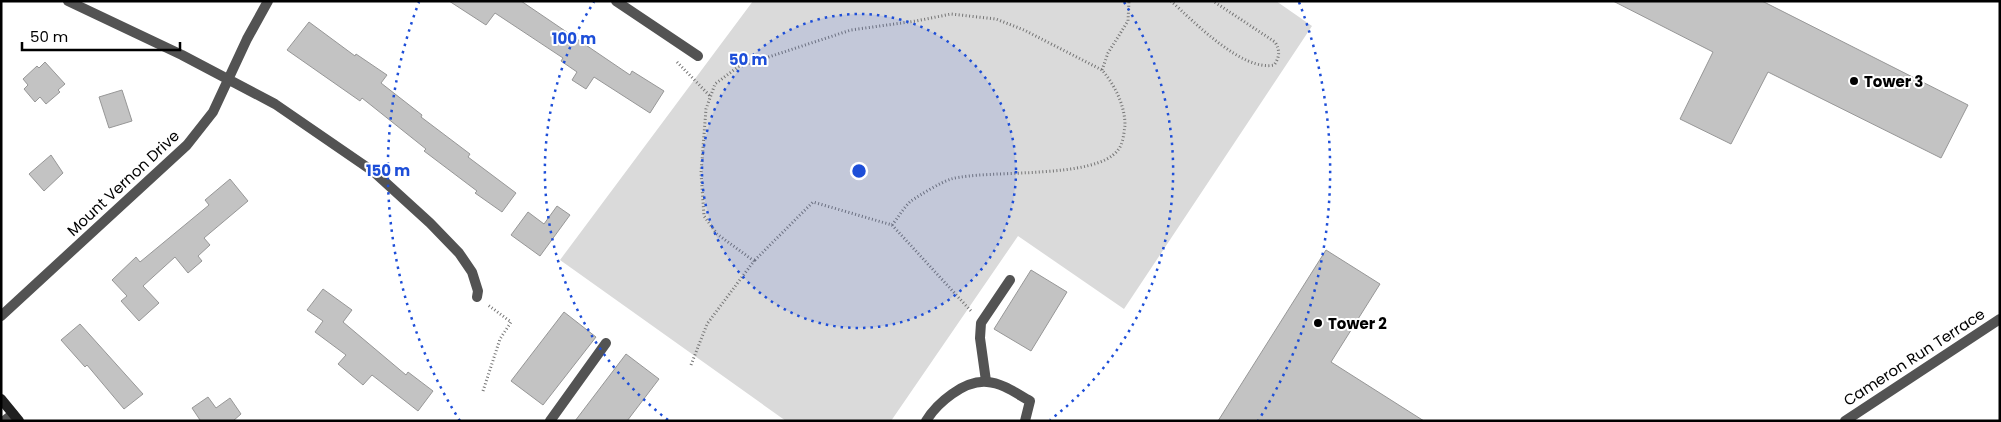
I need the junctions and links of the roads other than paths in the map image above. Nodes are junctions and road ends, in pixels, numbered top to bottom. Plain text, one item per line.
1 (68, 1) edge
2 (268, 1) edge
3 (616, 1) edge
4 (698, 56) dead end
5 (228, 79) junction
6 (1010, 280) dead end
7 (477, 298) road end
8 (1, 316) edge
9 (2000, 319) edge
10 (606, 343) dead end
11 (986, 382) junction
12 (1, 399) edge
13 (16, 417) edge
14 (4, 421) edge
15 (550, 421) edge
16 (926, 421) edge
17 (1025, 421) edge
18 (1845, 421) edge

1 - 5 street
2 - 5 street, Mount Vernon Drive
3 - 4 street
5 - 7 street
5 - 8 street, Mount Vernon Drive
6 - 11 street
9 - 18 street, Cameron Run Terrace
10 - 15 street
11 - 16 street
11 - 17 street
12 - 13 main road
13 - 14 street

